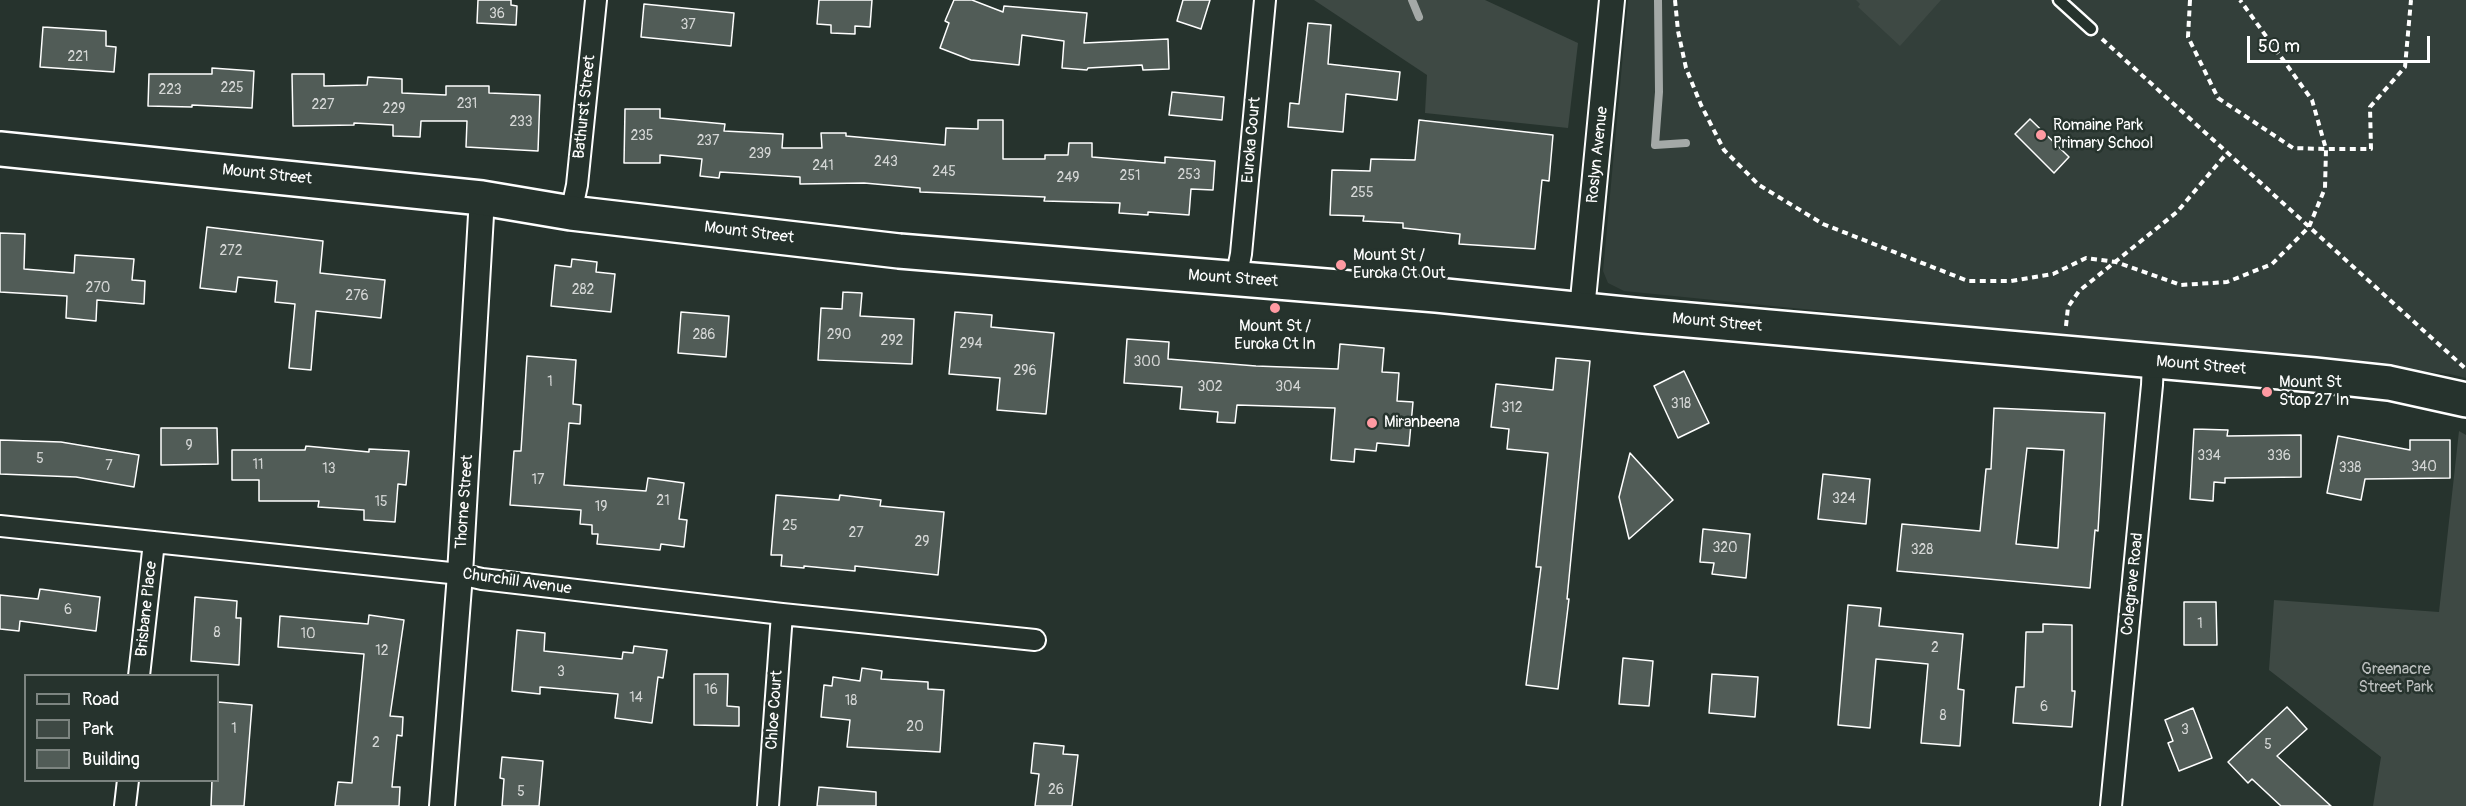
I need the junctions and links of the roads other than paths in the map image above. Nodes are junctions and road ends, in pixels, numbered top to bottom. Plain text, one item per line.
1 (596, 0) edge
2 (1265, 0) edge
3 (1612, 0) edge
4 (2060, 0) edge
5 (2091, 29) road end
6 (0, 148) edge
7 (482, 198) junction
8 (571, 213) junction
9 (1236, 279) junction
10 (1582, 310) junction
11 (2153, 362) junction
12 (2466, 400) edge
13 (0, 526) edge
14 (154, 542) junction
15 (460, 574) junction
16 (782, 614) junction
17 (1035, 640) dead end
18 (139, 674) edge
19 (128, 782) edge
20 (125, 806) edge
21 (442, 806) edge
22 (768, 806) edge
23 (2111, 806) edge

1 - 8 street, Bathurst Street
2 - 9 street, Euroka Court
3 - 10 street, Roslyn Avenue
4 - 5 lane
6 - 7 highway, Mount Street
7 - 8 highway, Mount Street
7 - 15 street, Thorne Street
8 - 9 highway, Mount Street
9 - 10 highway, Mount Street
10 - 11 highway, Mount Street
11 - 12 highway, Mount Street
11 - 23 street, Colegrave Road
13 - 14 street, Churchill Avenue
14 - 15 street, Churchill Avenue
14 - 18 street, Brisbane Place
15 - 16 street, Churchill Avenue
15 - 21 street, Thorne Street
16 - 17 street, Churchill Avenue
16 - 22 street, Chloe Court
19 - 20 street

